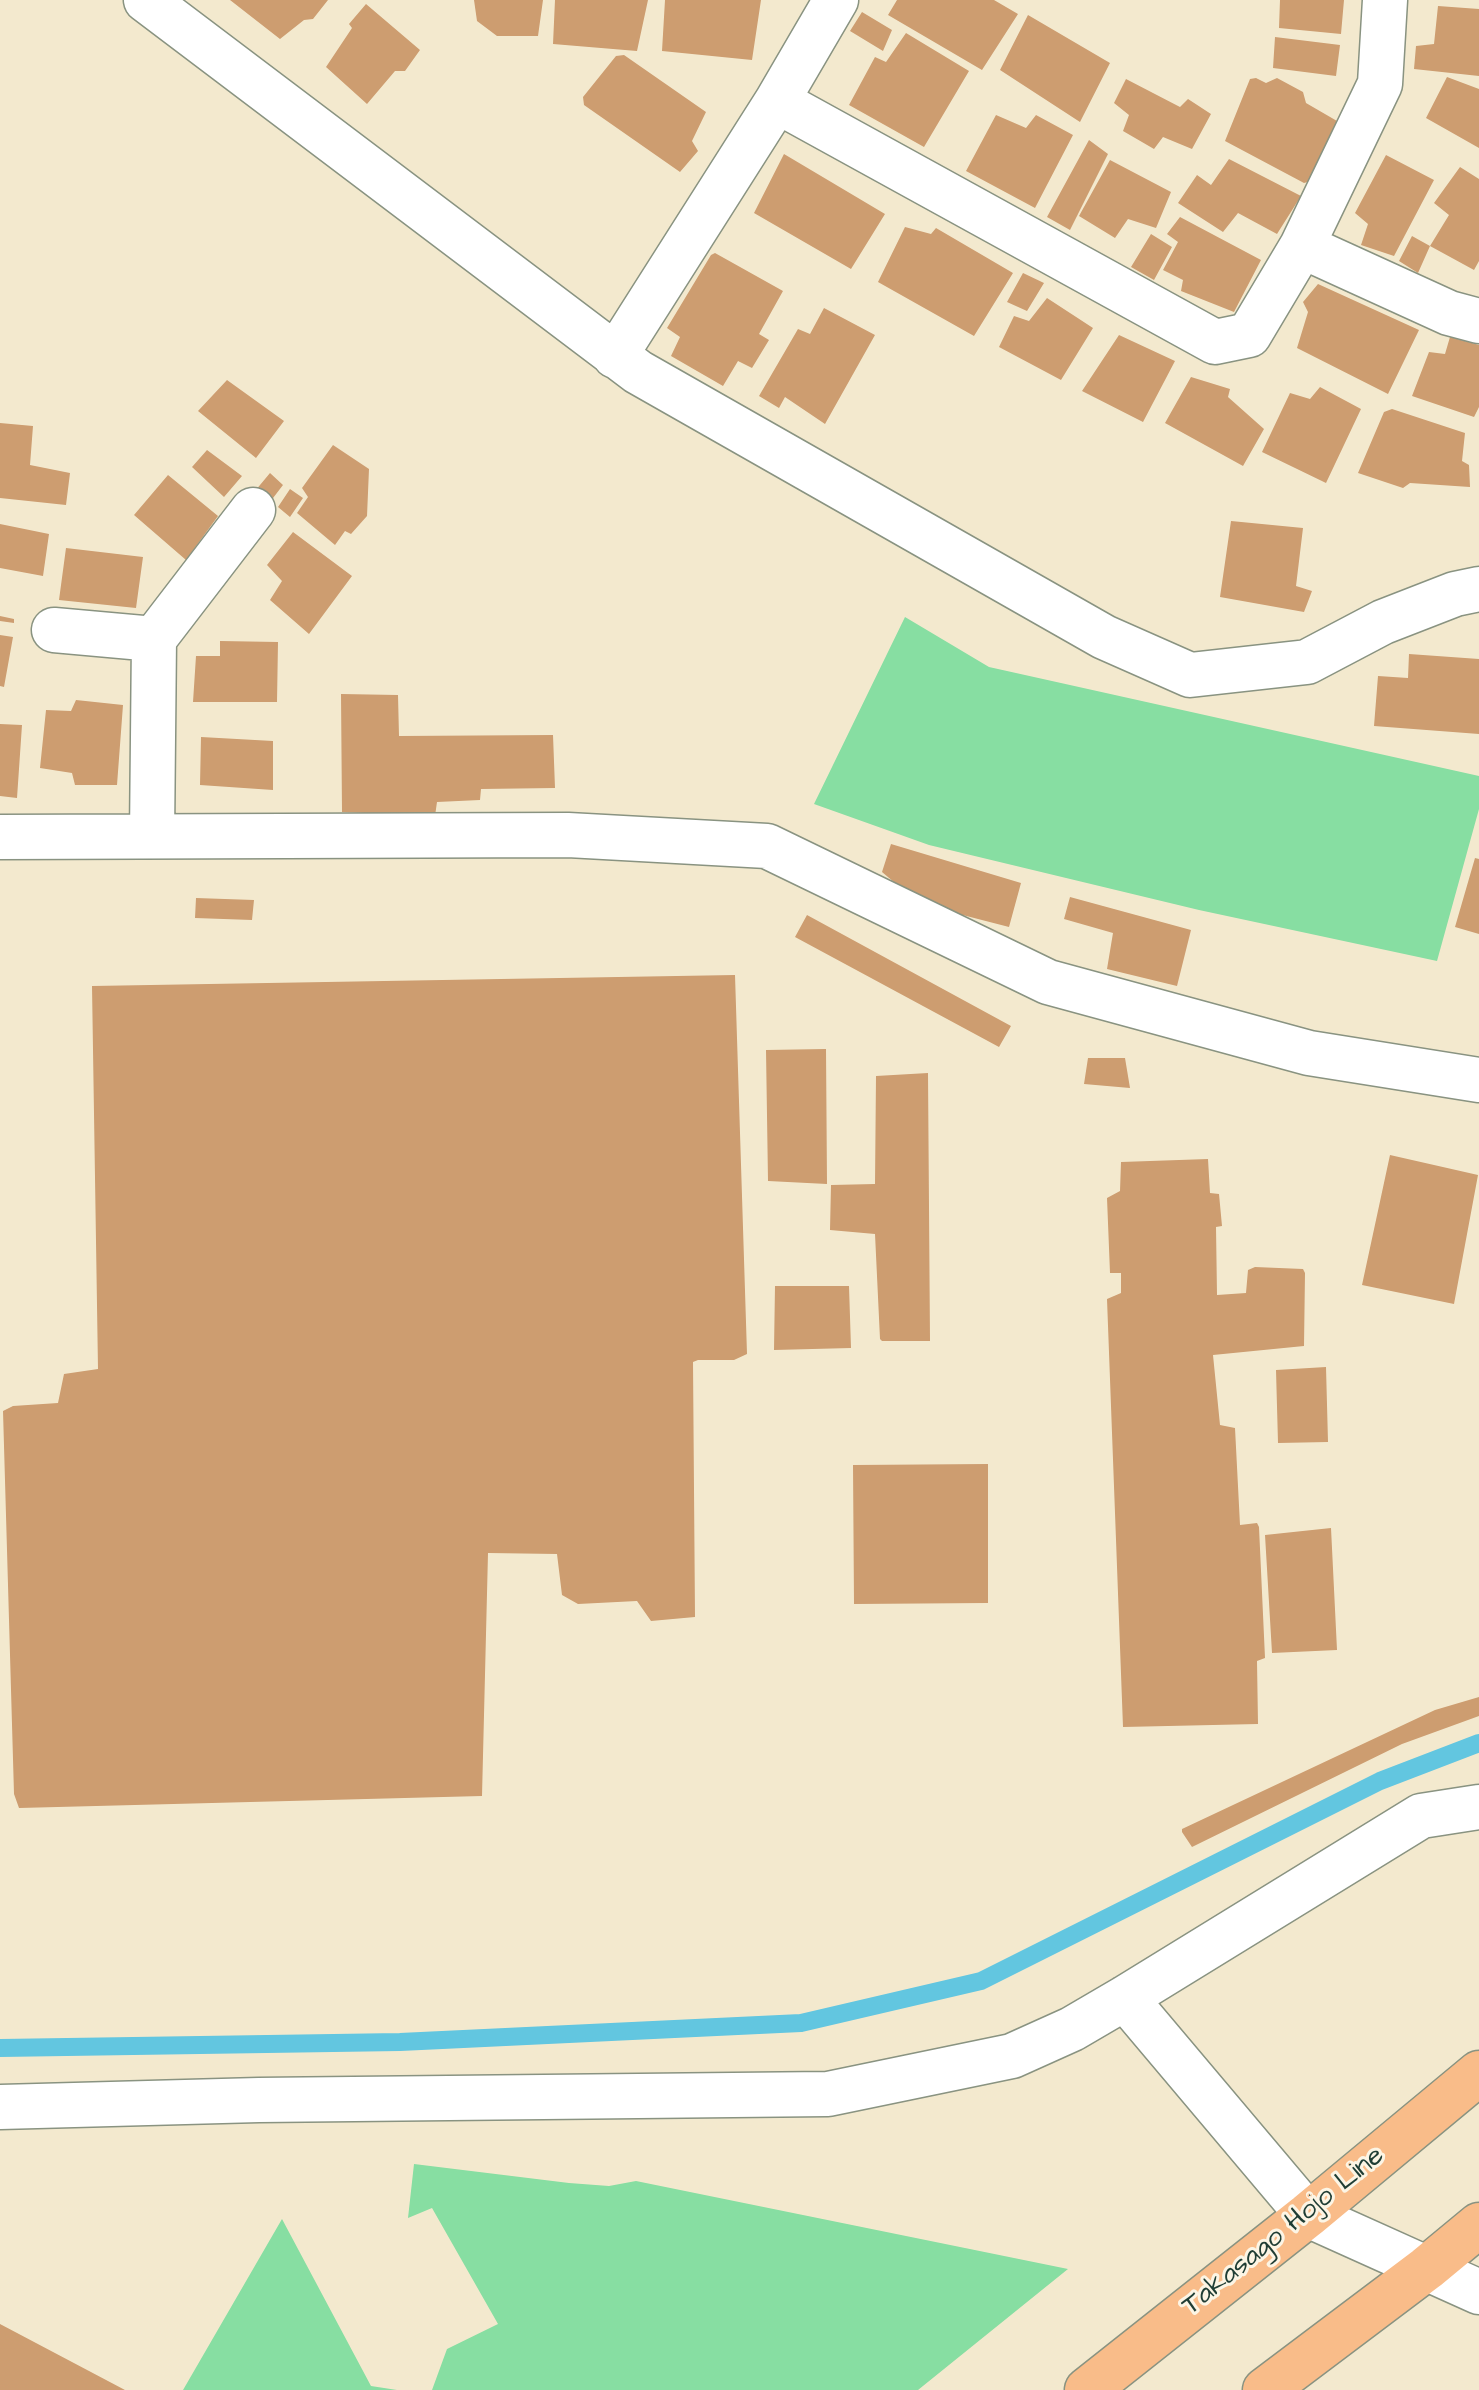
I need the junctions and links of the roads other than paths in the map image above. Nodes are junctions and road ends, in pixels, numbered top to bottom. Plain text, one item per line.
1 (146, 0) edge
2 (836, 0) edge
3 (1385, 0) edge
4 (777, 101) junction
5 (1302, 246) junction
6 (1479, 321) edge
7 (615, 356) junction
8 (253, 510) dead end
9 (1479, 589) edge
10 (54, 630) dead end
11 (154, 639) junction
12 (152, 836) junction
13 (0, 837) edge
14 (1479, 1080) edge
15 (1479, 1807) edge
16 (1125, 1998) junction
17 (1479, 2073) edge
18 (0, 2107) edge
19 (1308, 2215) junction
20 (1479, 2225) edge
21 (1427, 2268) junction
22 (1479, 2292) edge
23 (1087, 2390) edge
24 (1265, 2390) edge

1 - 7 street
2 - 4 street
3 - 5 street
4 - 5 street
4 - 7 street
5 - 6 street
7 - 9 street
8 - 11 street
10 - 11 street
11 - 12 street
12 - 13 street
12 - 14 street
15 - 16 street
16 - 18 street
16 - 19 street
17 - 19 main road, Takasago Hojo Line
19 - 21 street
19 - 23 main road, Takasago Hojo Line
20 - 21 main road
21 - 22 street
21 - 24 main road

